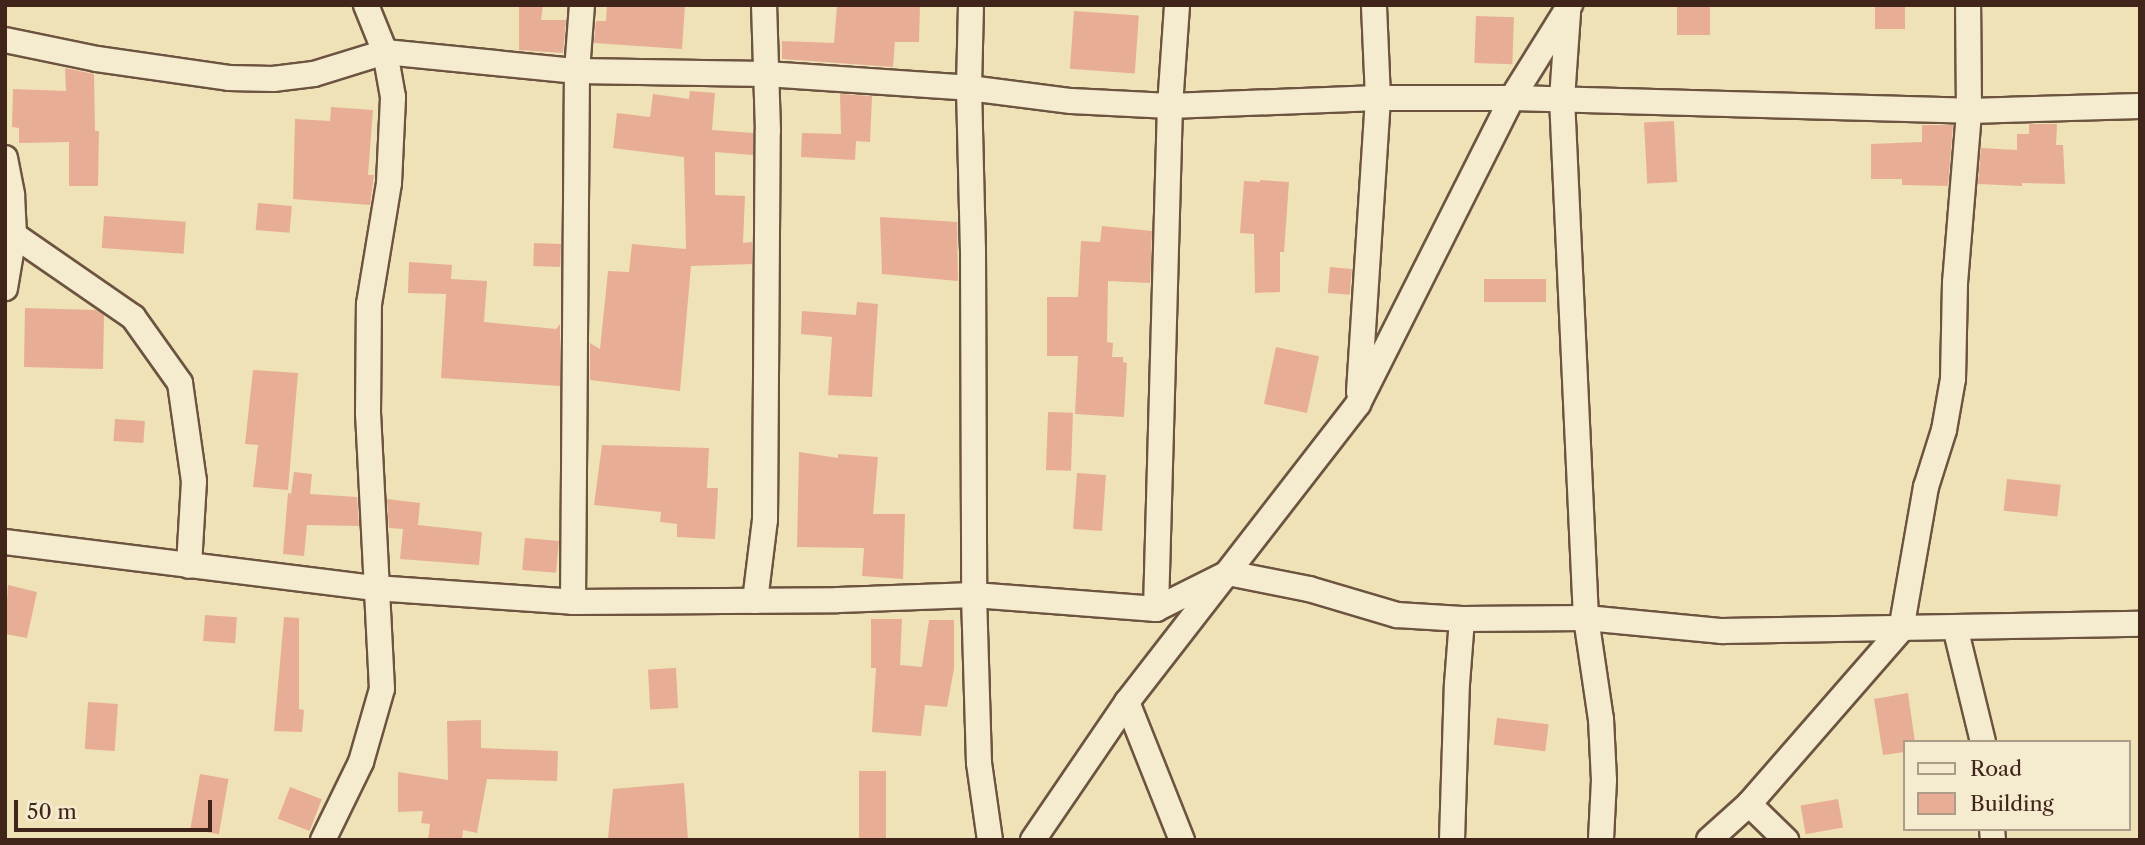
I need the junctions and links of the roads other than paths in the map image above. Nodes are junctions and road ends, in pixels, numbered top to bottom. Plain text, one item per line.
1 (366, 5) edge
2 (582, 5) edge
3 (764, 5) edge
4 (971, 5) edge
5 (1177, 5) edge
6 (1374, 5) edge
7 (1968, 5) edge
8 (1569, 6) edge
9 (5, 40) edge
10 (385, 52) junction
11 (577, 71) junction
12 (766, 74) junction
13 (969, 88) junction
14 (1378, 97) junction
15 (1512, 97) junction
16 (1562, 98) junction
17 (1170, 106) junction
18 (2140, 106) edge
19 (1969, 111) junction
20 (5, 158) edge
21 (14, 235) junction
22 (5, 288) edge
23 (1358, 404) junction
24 (5, 542) edge
25 (189, 566) junction
26 (1228, 573) junction
27 (375, 587) junction
28 (974, 595) junction
29 (755, 601) junction
30 (573, 602) junction
31 (1156, 608) junction
32 (1586, 618) junction
33 (1462, 620) junction
34 (2140, 624) edge
35 (1955, 627) junction
36 (1901, 630) junction
37 (1127, 702) junction
38 (1983, 740) edge
39 (1749, 804) junction
40 (323, 840) edge
41 (990, 840) edge
42 (1033, 840) edge
43 (1182, 840) edge
44 (1452, 840) edge
45 (1601, 840) edge
46 (1709, 840) edge
47 (1786, 840) edge

1 - 10 street
2 - 11 street
3 - 12 street
4 - 13 street
5 - 17 street
6 - 14 street
7 - 19 street
8 - 15 street
8 - 16 street
9 - 10 street
10 - 11 street
10 - 27 street
11 - 12 street
11 - 30 street
12 - 13 street
12 - 29 street
13 - 17 street
13 - 28 street
14 - 15 street
14 - 17 street
14 - 23 street
15 - 16 street
15 - 23 street
16 - 19 street
16 - 32 street
17 - 31 street
18 - 19 street
19 - 36 street
20 - 21 street
21 - 22 street
21 - 25 street
23 - 26 street
24 - 25 street
25 - 27 street
26 - 31 street
26 - 33 street
26 - 37 street
27 - 30 street
27 - 40 street
28 - 29 street
28 - 31 street
28 - 41 street
29 - 30 street
32 - 33 street
32 - 36 street
32 - 45 street
33 - 44 street
34 - 35 street
35 - 36 street
35 - 38 street
36 - 39 street
37 - 42 street
37 - 43 street
39 - 46 street
39 - 47 street

